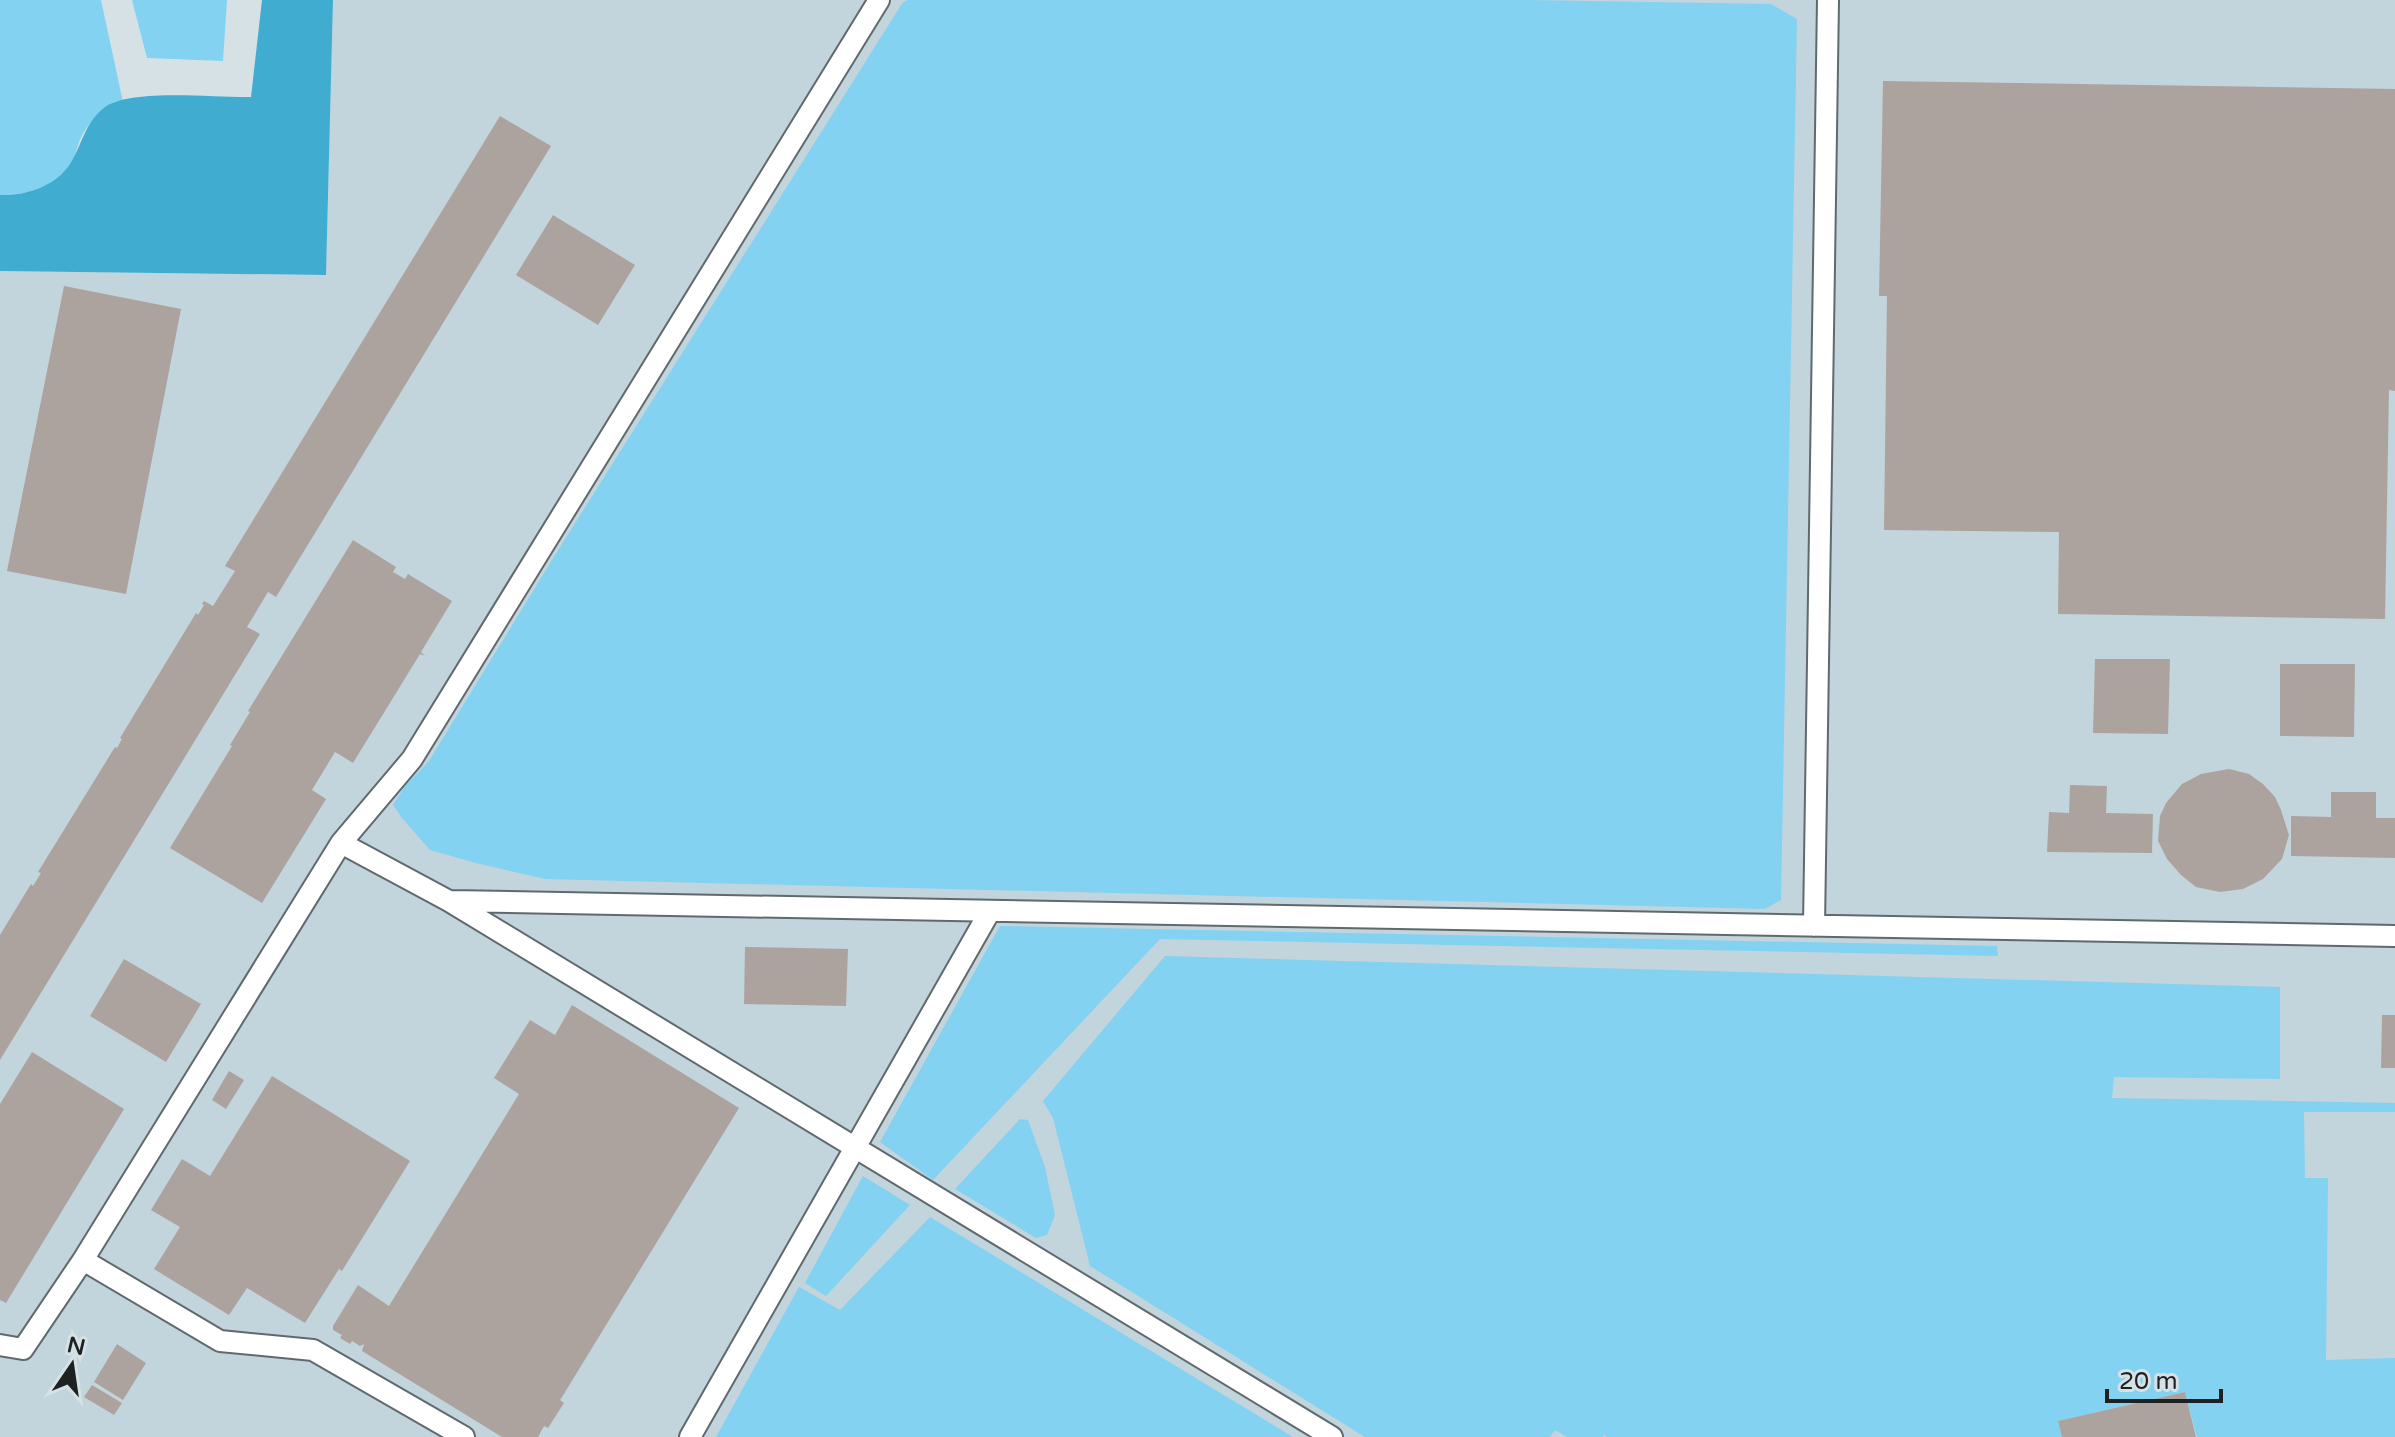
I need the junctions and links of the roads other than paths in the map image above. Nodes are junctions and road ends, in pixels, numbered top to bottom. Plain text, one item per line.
1 (879, 0) edge
2 (1828, 0) edge
3 (341, 843) junction
4 (449, 901) junction
5 (990, 911) junction
6 (1814, 926) junction
7 (2395, 936) edge
8 (854, 1147) junction
9 (83, 1260) junction
10 (0, 1345) edge
11 (464, 1437) edge
12 (690, 1437) edge
13 (1332, 1437) edge

1 - 3 lane
2 - 6 lane
3 - 4 lane
3 - 9 lane
4 - 5 lane
4 - 8 lane
5 - 6 lane
5 - 8 lane
6 - 7 lane
8 - 12 lane
8 - 13 lane
9 - 10 lane
9 - 11 lane

